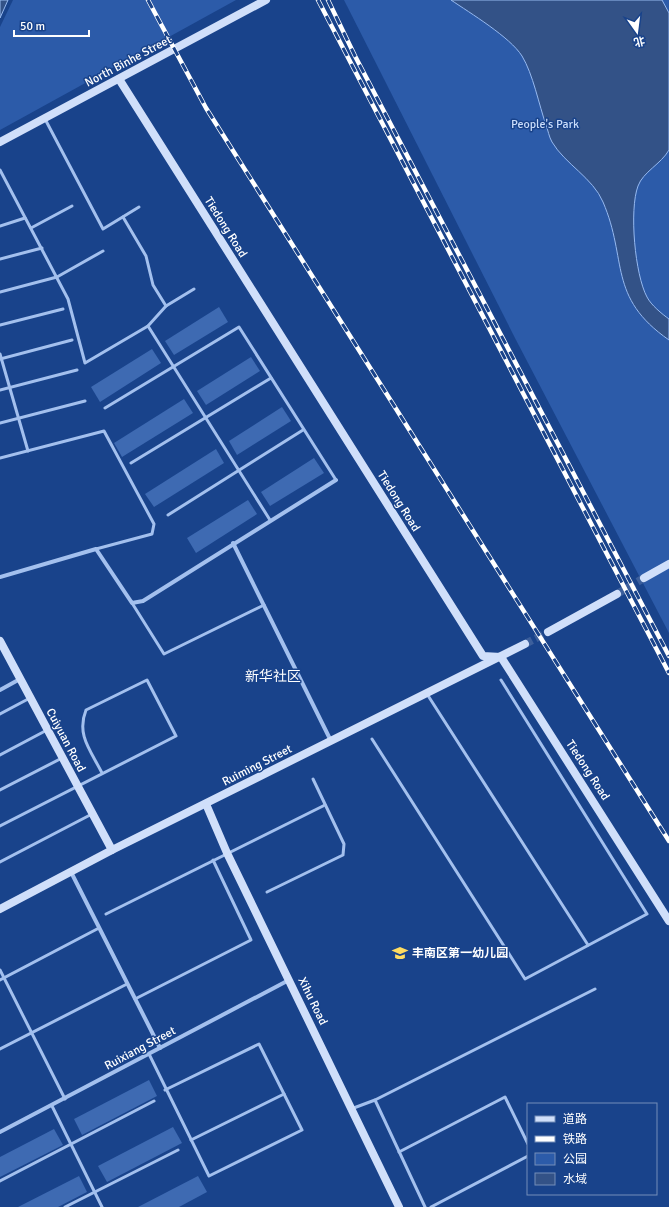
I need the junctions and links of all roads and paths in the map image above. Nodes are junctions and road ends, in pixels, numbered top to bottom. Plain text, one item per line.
1 (266, 0) edge
2 (119, 79) junction
3 (45, 119) junction
4 (0, 142) edge
5 (0, 170) edge
6 (72, 206) dead end
7 (139, 207) dead end
8 (123, 217) junction
9 (26, 218) junction
10 (0, 226) edge
11 (31, 228) junction
12 (42, 248) junction
13 (103, 251) dead end
14 (0, 259) edge
15 (56, 277) junction
16 (194, 289) dead end
17 (0, 292) edge
18 (166, 306) junction
19 (63, 309) dead end
20 (0, 325) edge
21 (148, 326) junction
22 (72, 340) dead end
23 (0, 354) edge
24 (1, 358) edge
25 (174, 367) junction
26 (77, 370) dead end
27 (271, 378) junction
28 (10, 388) junction
29 (0, 390) edge
30 (85, 401) dead end
31 (105, 408) dead end
32 (18, 418) junction
33 (206, 418) junction
34 (0, 423) edge
35 (304, 430) junction
36 (28, 451) junction
37 (0, 458) edge
38 (131, 463) dead end
39 (239, 470) junction
40 (336, 480) joint
41 (168, 515) dead end
42 (270, 520) junction
43 (233, 543) junction
44 (96, 549) junction
45 (669, 564) edge
46 (0, 577) edge
47 (644, 578) tunnel mouth
48 (617, 594) tunnel mouth
49 (132, 603) junction
50 (264, 605) junction
51 (548, 632) tunnel mouth
52 (0, 641) edge
53 (525, 644) tunnel mouth
54 (501, 657) junction
55 (20, 679) junction
56 (501, 680) dead end
57 (0, 690) edge
58 (427, 694) junction
59 (30, 698) junction
60 (0, 714) edge
61 (47, 730) junction
62 (372, 738) dead end
63 (332, 741) junction
64 (0, 755) edge
65 (62, 758) junction
66 (102, 773) junction
67 (313, 779) dead end
68 (77, 785) junction
69 (0, 790) edge
70 (206, 804) junction
71 (325, 805) junction
72 (92, 814) junction
73 (0, 826) edge
74 (112, 850) junction
75 (227, 853) junction
76 (213, 860) junction
77 (0, 862) edge
78 (71, 871) junction
79 (267, 892) dead end
80 (0, 909) edge
81 (106, 914) dead end
82 (669, 921) edge
83 (99, 928) junction
84 (588, 945) junction
85 (0, 970) edge
86 (4, 978) junction
87 (289, 979) junction
88 (0, 980) edge
89 (128, 984) junction
90 (595, 989) dead end
91 (135, 999) junction
92 (32, 1033) junction
93 (160, 1048) junction
94 (0, 1049) edge
95 (149, 1054) junction
96 (166, 1090) junction
97 (284, 1094) junction
98 (65, 1099) junction
99 (375, 1100) junction
100 (154, 1101) dead end
101 (52, 1106) junction
102 (351, 1109) junction
103 (0, 1132) edge
104 (191, 1140) junction
105 (527, 1142) edge
106 (72, 1144) junction
107 (178, 1150) dead end
108 (398, 1152) junction
109 (527, 1157) edge
110 (0, 1181) edge
111 (95, 1192) junction
112 (66, 1207) edge
113 (102, 1207) edge
114 (399, 1207) edge
115 (425, 1207) edge
116 (431, 1207) edge

1 - 2 street, North Binhe Street
2 - 3 street, North Binhe Street
2 - 54 street, Tiedong Road
3 - 4 street, North Binhe Street
3 - 8 lane
5 - 9 lane
6 - 11 lane
7 - 8 lane
8 - 18 lane
9 - 10 lane
9 - 11 lane
11 - 12 lane
12 - 14 lane
12 - 15 lane
13 - 15 lane
15 - 17 lane
15 - 21 lane
16 - 18 lane
18 - 21 lane
19 - 20 lane
21 - 25 lane
22 - 24 lane
23 - 24 lane
24 - 28 lane
25 - 27 lane
25 - 31 lane
25 - 33 lane
26 - 28 lane
27 - 33 lane
27 - 35 lane
28 - 29 lane
28 - 32 lane
30 - 32 lane
32 - 34 lane
32 - 36 lane
33 - 38 lane
33 - 39 lane
35 - 39 lane
35 - 40 lane
36 - 37 lane
36 - 44 lane
39 - 41 lane
39 - 42 lane
40 - 42 street
42 - 43 street
43 - 49 street
43 - 50 street
44 - 46 street
44 - 49 street
45 - 47 street
48 - 51 street
49 - 50 lane
50 - 63 street
52 - 55 street, Cuiyuan Road
53 - 54 street, Ruiming Street
54 - 58 street, Ruiming Street
54 - 82 street, Tiedong Road
55 - 57 street
55 - 59 street, Cuiyuan Road
56 - 84 lane
58 - 63 street, Ruiming Street
58 - 84 lane
59 - 60 lane
59 - 61 street, Cuiyuan Road
61 - 64 lane
61 - 65 street, Cuiyuan Road
62 - 84 lane
63 - 70 street, Ruiming Street
65 - 68 street, Cuiyuan Road
65 - 69 lane
66 - 66 lane
66 - 68 lane
67 - 71 lane
68 - 72 street, Cuiyuan Road
68 - 73 lane
70 - 74 street, Ruiming Street
70 - 75 street, Xihu Road
71 - 75 lane
71 - 79 lane
72 - 74 street, Cuiyuan Road
72 - 77 lane
74 - 78 street, Ruiming Street
75 - 76 lane
75 - 87 street, Xihu Road
76 - 81 lane
76 - 91 lane
78 - 80 street, Ruiming Street
78 - 83 street
83 - 86 lane
83 - 89 street
85 - 86 lane
86 - 88 lane
86 - 92 lane
87 - 93 street, Ruixiang Street
87 - 102 street, Xihu Road
89 - 91 street
89 - 92 lane
90 - 99 lane
91 - 93 street
92 - 94 lane
92 - 98 lane
93 - 95 street, Ruixiang Street
95 - 96 lane
95 - 98 street, Ruixiang Street
96 - 97 lane
96 - 104 lane
97 - 104 lane
97 - 104 lane
98 - 101 street, Ruixiang Street
99 - 102 lane
99 - 108 lane
100 - 106 lane
101 - 103 street, Ruixiang Street
101 - 106 lane
102 - 114 street, Xihu Road
105 - 108 lane
106 - 110 lane
106 - 111 lane
107 - 111 lane
108 - 115 lane
109 - 116 lane
111 - 112 lane
111 - 113 lane

